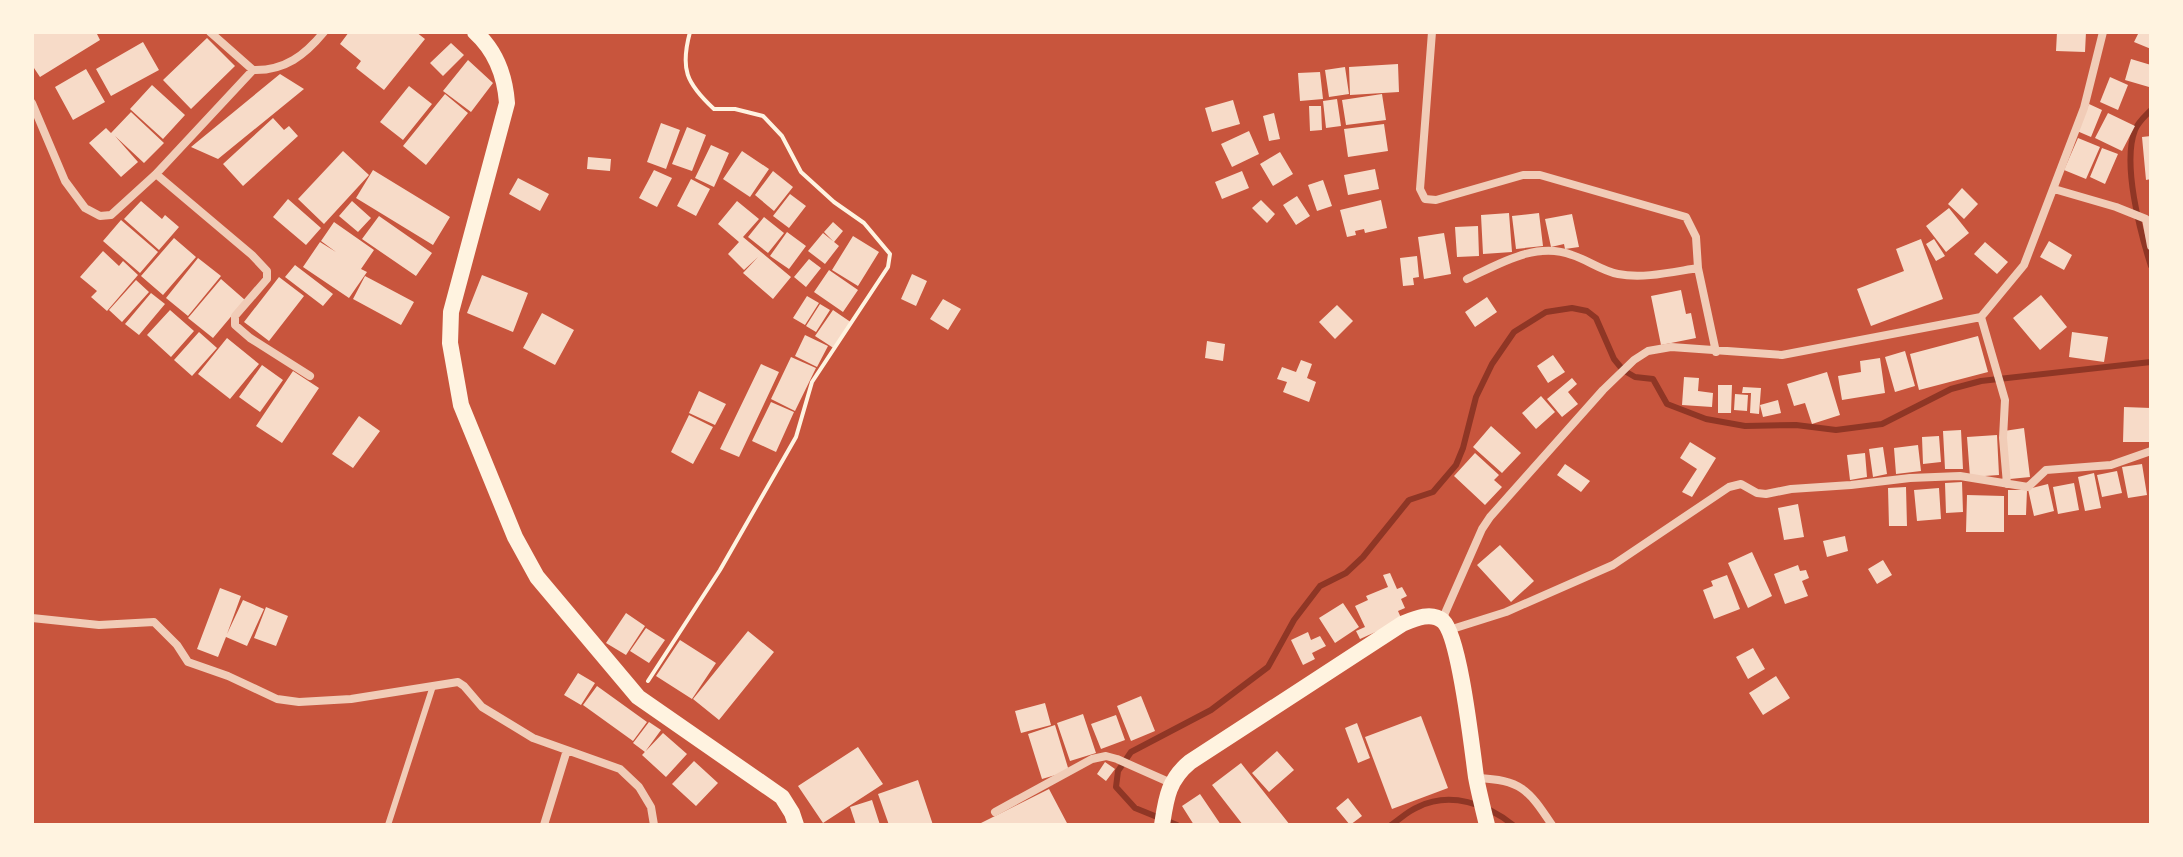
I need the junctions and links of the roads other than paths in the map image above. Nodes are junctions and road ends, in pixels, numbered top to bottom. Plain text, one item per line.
1 (210, 32) edge
2 (324, 32) edge
3 (475, 32) edge
4 (1432, 32) edge
5 (2103, 32) edge
6 (253, 70) junction
7 (32, 103) edge
8 (156, 174) junction
9 (2054, 189) junction
10 (2151, 246) edge
11 (1698, 268) junction
12 (1467, 279) dead end
13 (1981, 317) junction
14 (1716, 352) junction
15 (310, 376) dead end
16 (2151, 451) edge
17 (2007, 484) junction
18 (33, 617) edge
19 (1446, 625) junction
20 (433, 686) junction
21 (567, 750) junction
22 (1477, 784) junction
23 (1168, 790) junction
24 (995, 812) dead end
25 (388, 825) edge
26 (544, 825) edge
27 (654, 825) edge
28 (796, 825) edge
29 (1162, 825) edge
30 (1487, 825) edge
31 (1552, 825) edge

1 - 6 street
2 - 6 street
3 - 28 main road
4 - 11 street
5 - 9 street
6 - 8 street
7 - 8 street
8 - 15 street
9 - 10 street
9 - 13 street
11 - 12 street
11 - 14 street
13 - 14 street
13 - 17 street
14 - 19 street
16 - 17 street
17 - 19 street
18 - 20 street
19 - 22 main road
19 - 23 main road
20 - 21 street
20 - 25 lane
21 - 26 street
21 - 27 street
22 - 30 main road
22 - 31 street
23 - 24 street
23 - 29 main road

